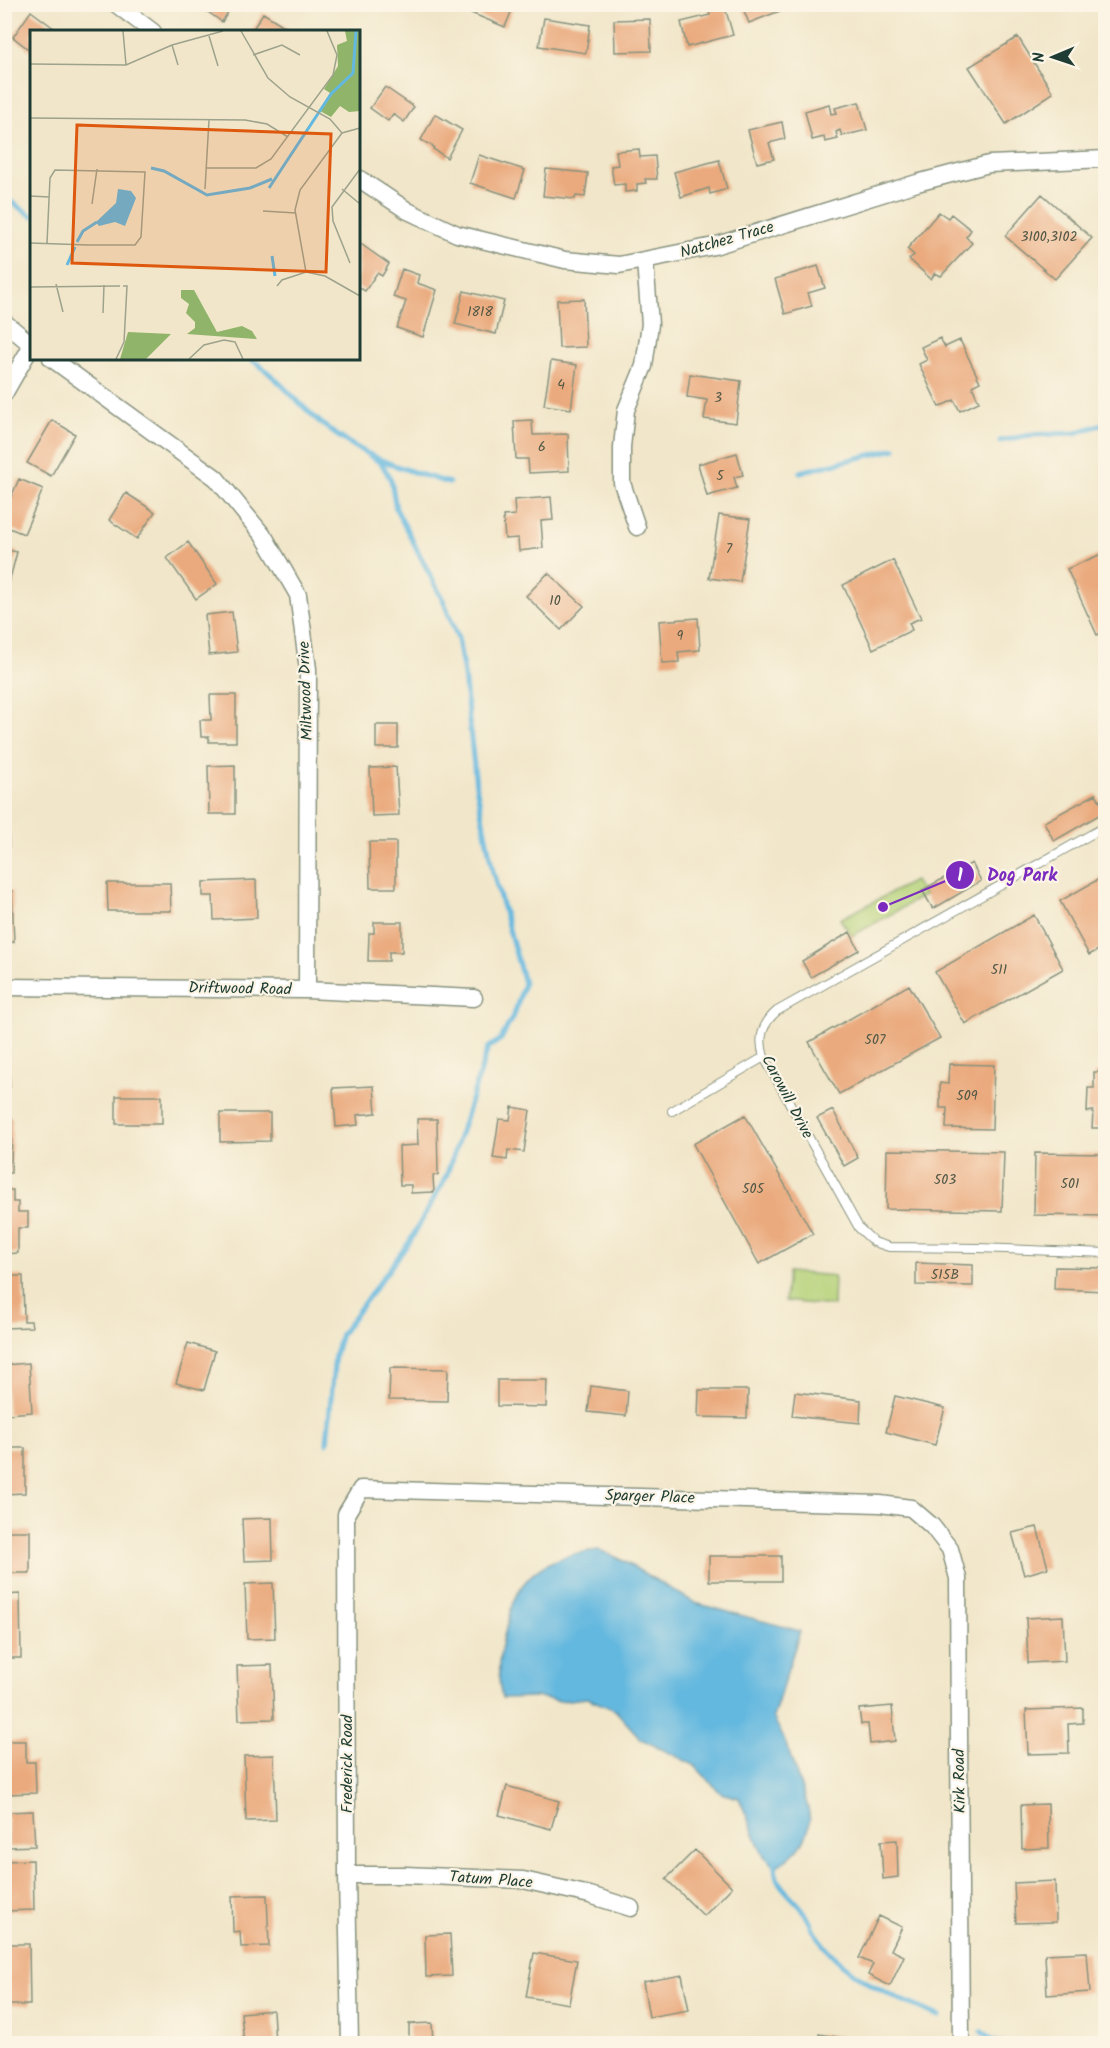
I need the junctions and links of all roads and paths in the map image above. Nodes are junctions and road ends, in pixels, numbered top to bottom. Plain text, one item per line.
1 (116, 4) edge
2 (150, 30) edge
3 (1106, 159) edge
4 (360, 179) edge
5 (645, 261) junction
6 (4, 322) edge
7 (30, 343) edge
8 (30, 348) edge
9 (54, 360) edge
10 (4, 394) edge
11 (637, 527) dead end
12 (1106, 826) edge
13 (4, 987) edge
14 (307, 990) junction
15 (474, 998) dead end
16 (764, 1057) junction
17 (672, 1111) dead end
18 (1106, 1253) edge
19 (361, 1489) joint
20 (932, 1526) joint
21 (347, 1875) junction
22 (631, 1908) dead end
23 (350, 2043) edge
24 (961, 2043) edge

1 - 2 street
3 - 5 street, Natchez Trace
4 - 5 street, Natchez Trace
5 - 11 street
6 - 7 street
8 - 10 street
9 - 14 street, Miltwood Drive
12 - 16 lane, Carowill Drive
13 - 14 street, Driftwood Road
14 - 15 street, Driftwood Road
16 - 17 lane
16 - 18 lane, Carowill Drive
19 - 20 street, Sparger Place
19 - 21 street, Frederick Road
20 - 24 street, Kirk Road
21 - 22 street, Tatum Place
21 - 23 street, Frederick Road

